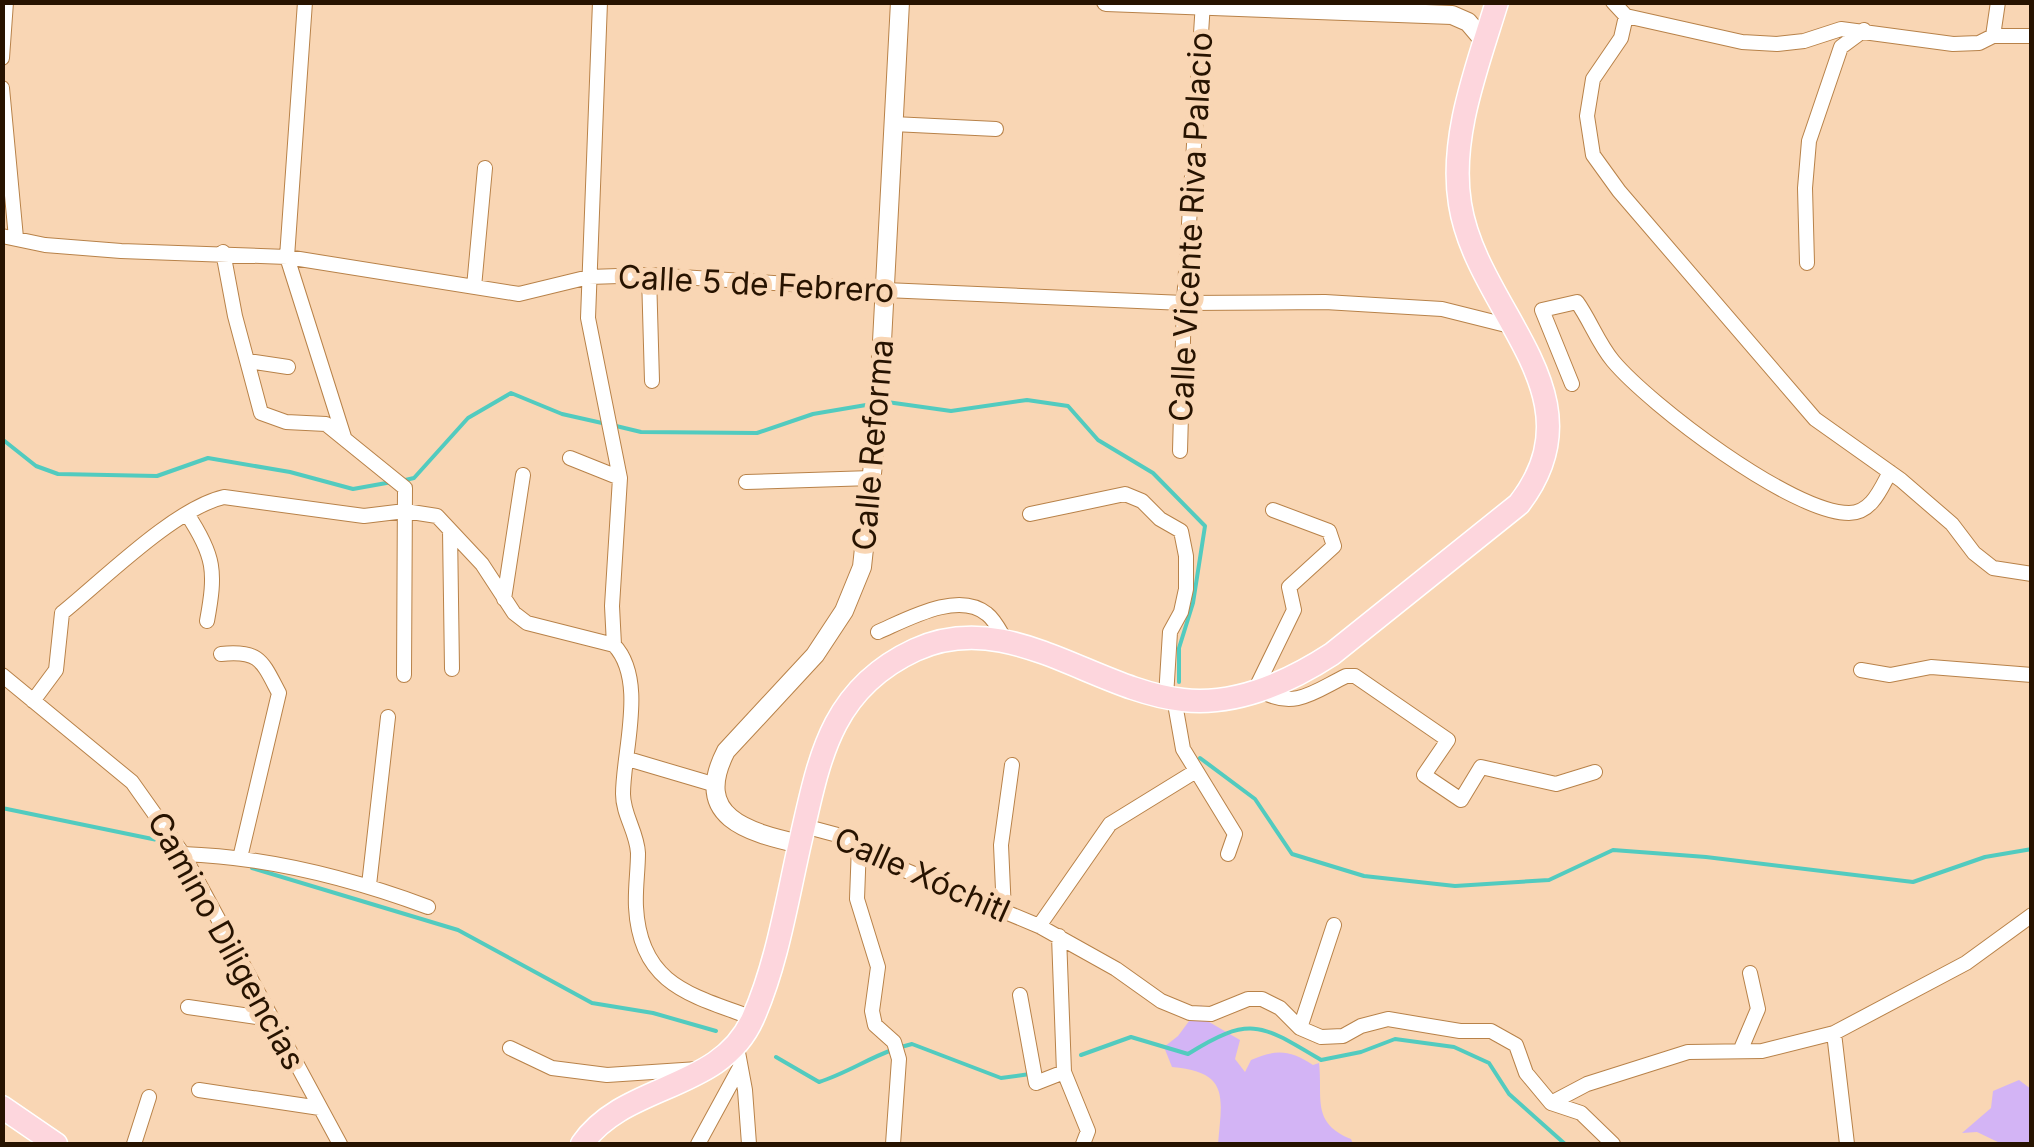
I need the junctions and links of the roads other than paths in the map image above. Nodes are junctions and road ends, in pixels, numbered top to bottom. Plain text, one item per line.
1 (6, 2) edge
2 (305, 2) edge
3 (600, 2) edge
4 (900, 2) edge
5 (1106, 2) edge
6 (1497, 2) edge
7 (1613, 2) edge
8 (1998, 2) edge
9 (1202, 5) edge
10 (1626, 16) junction
11 (1864, 30) junction
12 (1993, 36) junction
13 (2032, 36) edge
14 (1484, 42) junction
15 (2, 58) edge
16 (2, 88) edge
17 (894, 124) junction
18 (996, 129) dead end
19 (485, 168) dead end
20 (9, 237) edge
21 (223, 252) junction
22 (287, 257) junction
23 (1806, 262) dead end
24 (649, 274) junction
25 (589, 277) junction
26 (474, 287) junction
27 (885, 290) junction
28 (1184, 303) junction
29 (1514, 328) junction
30 (248, 362) junction
31 (288, 366) dead end
32 (652, 381) dead end
33 (1572, 384) dead end
34 (345, 439) junction
35 (1180, 451) dead end
36 (570, 458) dead end
37 (1890, 472) junction
38 (523, 475) dead end
39 (620, 478) junction
40 (872, 478) junction
41 (746, 482) dead end
42 (1273, 510) dead end
43 (405, 511) junction
44 (187, 514) junction
45 (1030, 514) dead end
46 (450, 530) junction
47 (2032, 574) edge
48 (504, 599) junction
49 (207, 620) dead end
50 (878, 632) dead end
51 (1006, 641) junction
52 (614, 645) junction
53 (221, 654) dead end
54 (452, 669) dead end
55 (1860, 670) dead end
56 (404, 674) dead end
57 (2, 675) edge
58 (2032, 675) edge
59 (1258, 692) junction
60 (1170, 698) junction
61 (34, 702) junction
62 (388, 717) dead end
63 (628, 760) junction
64 (1012, 765) dead end
65 (1196, 771) junction
66 (1594, 772) dead end
67 (716, 785) junction
68 (802, 835) junction
69 (859, 845) junction
70 (186, 854) junction
71 (1228, 854) dead end
72 (239, 858) junction
73 (369, 885) junction
74 (428, 907) dead end
75 (1004, 912) junction
76 (2032, 915) edge
77 (1334, 925) dead end
78 (1039, 926) junction
79 (1059, 936) junction
80 (1750, 973) dead end
81 (1020, 995) dead end
82 (188, 1007) dead end
83 (753, 1018) junction
84 (272, 1019) junction
85 (1300, 1028) junction
86 (1834, 1032) junction
87 (510, 1048) dead end
88 (1741, 1050) junction
89 (739, 1057) junction
90 (708, 1069) junction
91 (1064, 1072) junction
92 (199, 1090) dead end
93 (149, 1098) dead end
94 (1551, 1103) junction
95 (2, 1106) edge
96 (320, 1108) junction
97 (56, 1144) edge
98 (134, 1144) edge
99 (340, 1144) edge
100 (582, 1144) edge
101 (698, 1144) edge
102 (749, 1144) edge
103 (893, 1144) edge
104 (1083, 1144) edge
105 (1614, 1144) edge
106 (1848, 1144) edge

1 - 15 street
2 - 22 street
3 - 25 street
4 - 17 street, Calle Reforma
5 - 9 street
6 - 14 main road
7 - 10 street
8 - 12 street
9 - 14 street
9 - 28 street, Calle Vicente Riva Palacio
10 - 11 street
10 - 37 street
11 - 12 street
11 - 23 street
12 - 13 street
14 - 29 main road
16 - 20 street
17 - 18 street
17 - 27 street, Calle Reforma
19 - 26 street
20 - 21 street, Calle 5 de Febrero
21 - 22 street, Calle 5 de Febrero
21 - 30 street
22 - 26 street, Calle 5 de Febrero
22 - 34 street
24 - 25 street, Calle 5 de Febrero
24 - 27 street, Calle 5 de Febrero
24 - 32 street
25 - 26 street, Calle 5 de Febrero
25 - 39 street
27 - 28 street, Calle 5 de Febrero
27 - 40 street, Calle Reforma
28 - 29 street, Calle 5 de Febrero
28 - 35 street, Calle Vicente Riva Palacio
29 - 59 main road
30 - 31 street
30 - 34 street
33 - 37 street
34 - 43 street
36 - 39 street
37 - 47 street
38 - 48 street
39 - 52 street
40 - 41 street
40 - 67 street, Calle Reforma
42 - 59 street
43 - 44 street
43 - 46 street
43 - 56 street
44 - 49 street
44 - 61 street
45 - 60 street
46 - 48 street
46 - 54 street
48 - 52 street
50 - 51 street
51 - 60 main road
51 - 68 main road
52 - 63 street
53 - 72 street
55 - 58 street
57 - 61 street, Camino Diligencias
59 - 60 main road
59 - 66 street
60 - 65 street
61 - 70 street, Camino Diligencias
62 - 73 street
63 - 67 street
63 - 83 street
64 - 75 street
65 - 71 street
65 - 78 street, Calle Xóchitl
67 - 68 street
68 - 69 street, Calle Xóchitl
68 - 83 main road
69 - 75 street, Calle Xóchitl
69 - 103 street
70 - 72 street
70 - 84 street, Camino Diligencias
72 - 73 street
73 - 74 street
75 - 78 street, Calle Xóchitl
76 - 86 street
77 - 85 street
78 - 79 street, Calle Xóchitl
79 - 85 street, Calle Xóchitl
79 - 91 street
80 - 88 street
81 - 91 street
82 - 84 street
83 - 89 main road
84 - 96 street, Camino Diligencias
85 - 94 street, Calle Xóchitl
86 - 88 street
86 - 106 street
87 - 90 street
88 - 94 street
89 - 90 main road
89 - 101 street
89 - 102 street
90 - 100 main road
91 - 104 street
92 - 96 street
93 - 98 street
94 - 105 street
95 - 97 main road
96 - 99 street, Camino Diligencias

